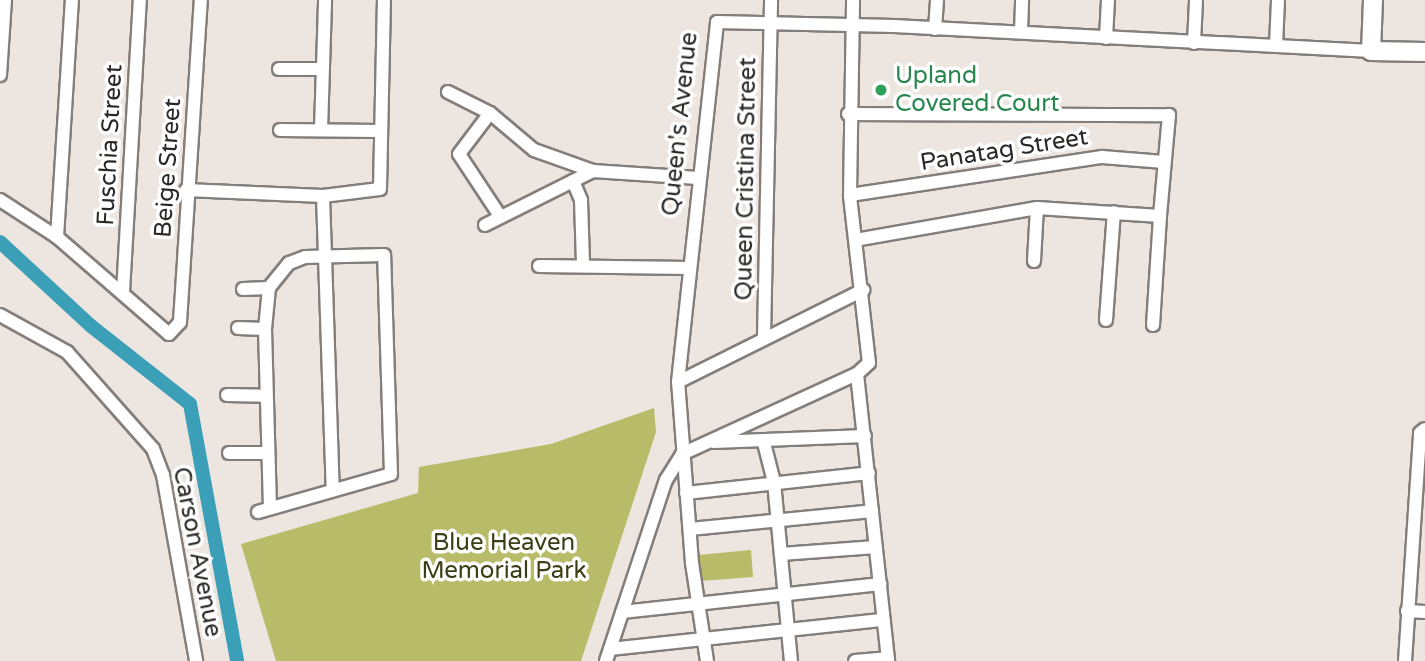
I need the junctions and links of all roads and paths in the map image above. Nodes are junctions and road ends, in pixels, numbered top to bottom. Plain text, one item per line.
1 (5, 0) edge
2 (72, 0) edge
3 (139, 0) edge
4 (201, 0) edge
5 (325, 0) edge
6 (384, 0) edge
7 (771, 0) edge
8 (853, 0) edge
9 (937, 0) edge
10 (1022, 0) edge
11 (1108, 0) edge
12 (1196, 0) edge
13 (1278, 0) edge
14 (1373, 0) edge
15 (770, 22) junction
16 (851, 24) junction
17 (935, 29) junction
18 (1021, 32) junction
19 (1106, 38) junction
20 (1194, 43) junction
21 (1276, 46) junction
22 (1371, 51) junction
23 (1425, 52) edge
24 (279, 69) dead end
25 (322, 69) junction
26 (0, 75) edge
27 (448, 92) dead end
28 (490, 113) junction
29 (848, 114) junction
30 (280, 130) dead end
31 (321, 130) junction
32 (379, 131) junction
33 (1164, 162) junction
34 (593, 171) junction
35 (698, 178) junction
36 (573, 181) junction
37 (186, 190) junction
38 (850, 195) junction
39 (323, 196) junction
40 (0, 200) edge
41 (1037, 208) junction
42 (1114, 212) junction
43 (1160, 215) junction
44 (500, 216) junction
45 (485, 225) dead end
46 (57, 237) junction
47 (856, 240) junction
48 (325, 256) junction
49 (1034, 261) dead end
50 (583, 263) junction
51 (539, 266) dead end
52 (690, 268) junction
53 (269, 288) junction
54 (243, 289) dead end
55 (863, 290) junction
56 (123, 292) junction
57 (0, 316) edge
58 (1106, 320) dead end
59 (1153, 325) dead end
60 (238, 328) dead end
61 (265, 329) junction
62 (764, 337) junction
63 (857, 374) junction
64 (678, 382) junction
65 (227, 395) dead end
66 (266, 396) junction
67 (1425, 429) edge
68 (864, 436) junction
69 (714, 442) junction
70 (764, 443) junction
71 (229, 453) dead end
72 (268, 453) junction
73 (682, 454) junction
74 (869, 473) junction
75 (774, 482) junction
76 (333, 490) junction
77 (686, 493) junction
78 (872, 511) junction
79 (778, 518) junction
80 (690, 529) junction
81 (876, 547) junction
82 (781, 554) junction
83 (880, 584) junction
84 (785, 593) junction
85 (698, 604) junction
86 (1407, 611) junction
87 (622, 612) junction
88 (1425, 612) edge
89 (883, 620) junction
90 (789, 629) junction
91 (705, 641) junction
92 (608, 655) edge
93 (887, 659) edge
94 (197, 661) edge
95 (707, 661) edge
96 (791, 661) edge
97 (855, 661) edge
98 (1405, 661) edge

1 - 26 street
2 - 46 street
3 - 56 street, Fuschia Street
4 - 37 street, Beige Street
5 - 25 street
6 - 32 street
7 - 15 street, Queen Cristina Street
8 - 16 street
9 - 17 street
10 - 18 street
11 - 19 street
12 - 20 street
13 - 21 street
14 - 22 street
15 - 16 street, Queen's Avenue
15 - 35 street, Queen's Avenue
15 - 62 street, Queen Cristina Street
16 - 17 street, Queen's Avenue
16 - 29 street
17 - 18 street, Queen's Avenue
18 - 19 street, Queen's Avenue
19 - 20 street, Queen's Avenue
20 - 21 street, Queen's Avenue
21 - 22 street, Queen's Avenue
22 - 23 street, Queen's Avenue
24 - 25 street
25 - 31 street
27 - 28 street
28 - 34 street
28 - 44 street
29 - 33 street
29 - 38 street
30 - 31 street
31 - 32 street
32 - 39 street
33 - 38 street, Panatag Street
33 - 43 street
34 - 35 street
34 - 36 street
35 - 52 street, Queen's Avenue
36 - 44 street
36 - 50 street
37 - 39 street
37 - 56 street, Beige Street
38 - 47 street
39 - 48 street
40 - 46 street
41 - 42 street
41 - 47 street
41 - 49 street
42 - 43 street
42 - 58 street
43 - 59 street
44 - 45 street
46 - 56 street
47 - 55 street
48 - 53 street
48 - 76 street
48 - 76 street
50 - 51 street
50 - 52 street
52 - 64 street, Queen's Avenue
53 - 54 street
53 - 61 street
55 - 62 street
55 - 63 street
57 - 94 street, Carson Avenue
60 - 61 street
61 - 66 street
62 - 64 street
63 - 68 street
63 - 69 street
64 - 73 street, Queen's Avenue
65 - 66 street
66 - 72 street
67 - 86 street
68 - 70 street
68 - 74 street
69 - 70 street
69 - 73 street
70 - 75 street
71 - 72 street
72 - 76 street
73 - 77 street, Queen's Avenue
73 - 87 street
74 - 75 street
74 - 78 street
75 - 77 street
75 - 79 street
77 - 80 street, Queen's Avenue
78 - 79 street
78 - 81 street
79 - 80 street
79 - 82 street
80 - 85 street, Queen's Avenue
81 - 82 street
81 - 83 street
82 - 84 street
83 - 84 street
83 - 89 street
84 - 85 street
84 - 90 street
85 - 87 street
85 - 91 street, Queen's Avenue
86 - 88 street
86 - 98 street
87 - 92 street
89 - 90 street
89 - 93 street
90 - 91 street
90 - 96 street
91 - 92 street
91 - 95 street, Queen's Avenue
93 - 97 street

